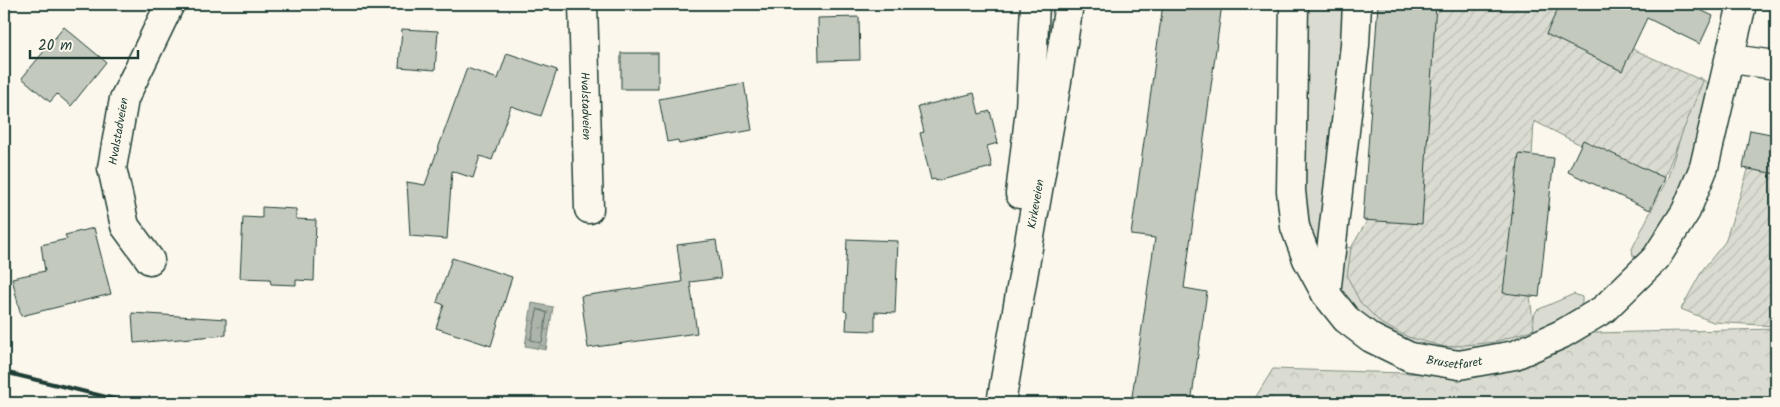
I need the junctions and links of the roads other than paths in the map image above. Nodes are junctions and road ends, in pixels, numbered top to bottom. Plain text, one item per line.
1 (170, 4) edge
2 (582, 4) edge
3 (1035, 4) edge
4 (1069, 4) edge
5 (1294, 4) edge
6 (1357, 4) edge
7 (1742, 4) edge
8 (1731, 59) junction
9 (1776, 65) edge
10 (589, 209) dead end
11 (150, 260) dead end
12 (1326, 294) junction
13 (996, 403) edge
14 (1001, 403) edge

1 - 11 street, Hvalstadveien
2 - 10 street, Hvalstadveien
3 - 13 street, Kirkeveien
4 - 14 street, Kirkeveien
5 - 12 street, Brusetfaret
6 - 12 street
7 - 8 street, Brusetfaret
8 - 9 street
8 - 12 street, Brusetfaret

